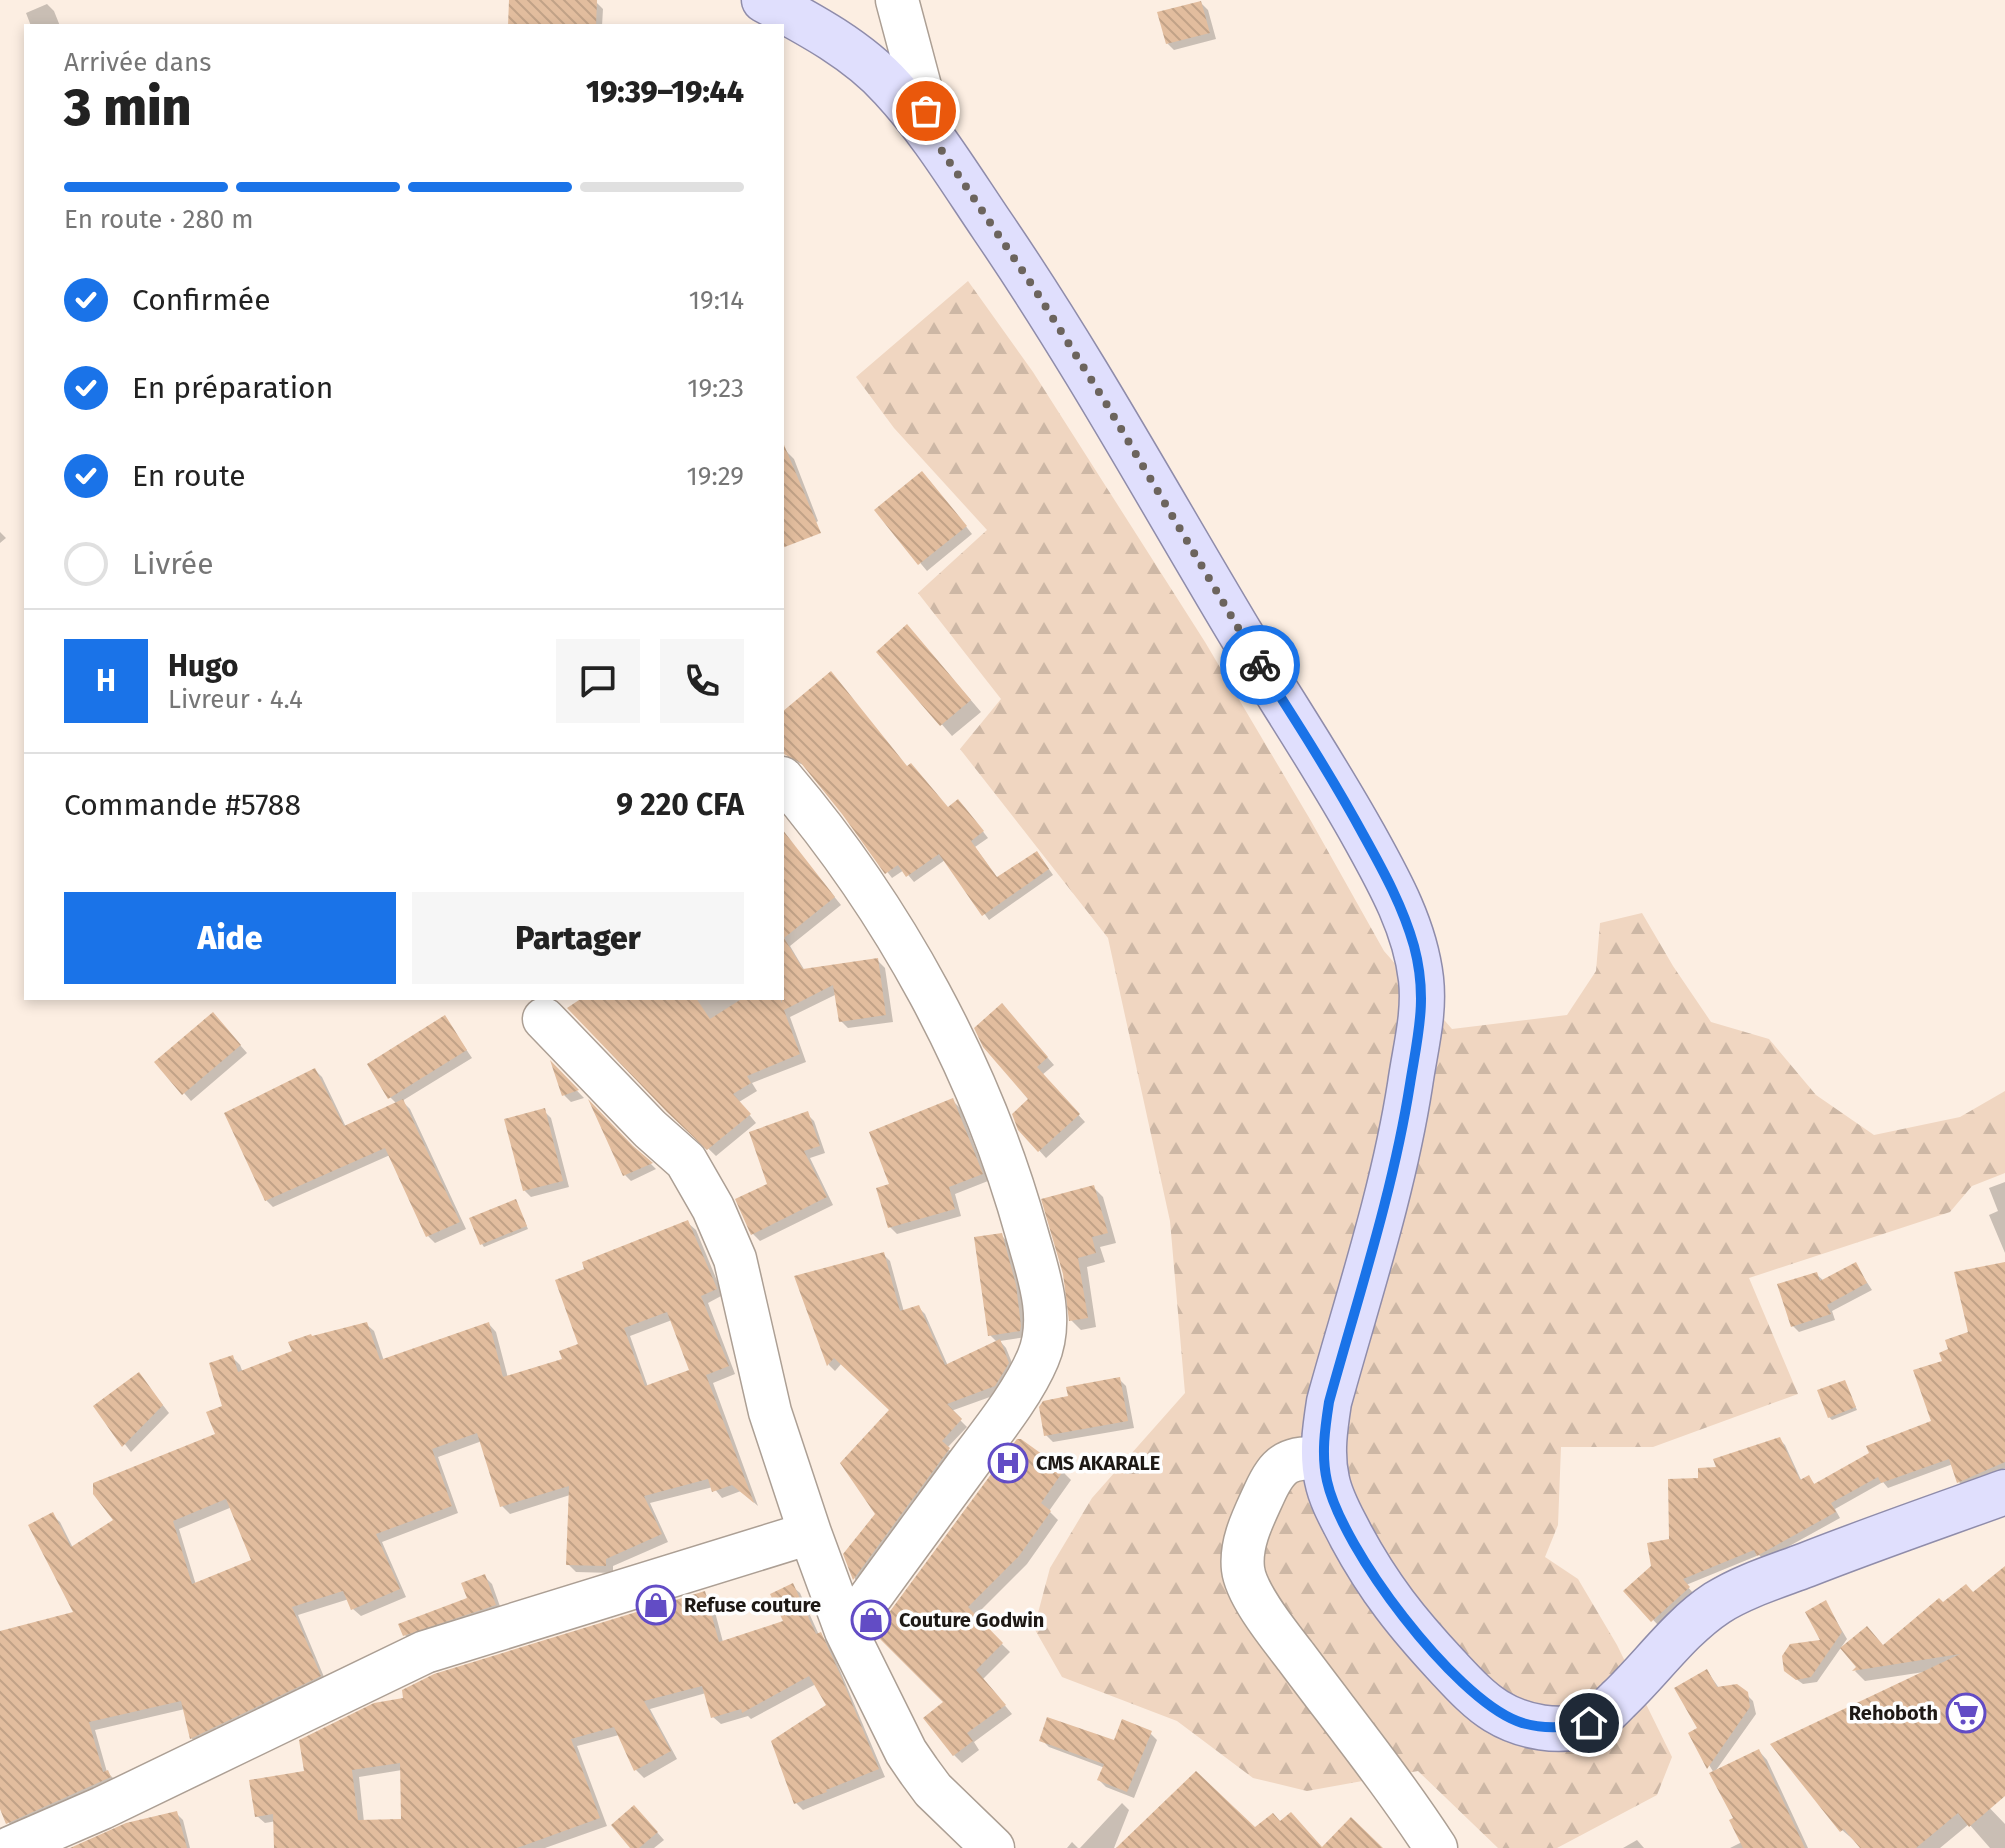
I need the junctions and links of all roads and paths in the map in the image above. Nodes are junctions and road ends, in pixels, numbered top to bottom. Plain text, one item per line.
1 (764, 0) edge
2 (897, 0) edge
3 (934, 139) junction
4 (784, 780) edge
5 (544, 1019) dead end
6 (1324, 1458) junction
7 (2005, 1492) edge
8 (810, 1533) junction
9 (846, 1631) junction
10 (10, 1848) edge
11 (993, 1848) edge
12 (1436, 1848) edge

1 - 3 main road
2 - 3 street
3 - 6 main road
4 - 9 street
5 - 8 street
6 - 7 main road
6 - 12 street
8 - 9 street
8 - 10 street
9 - 11 street

